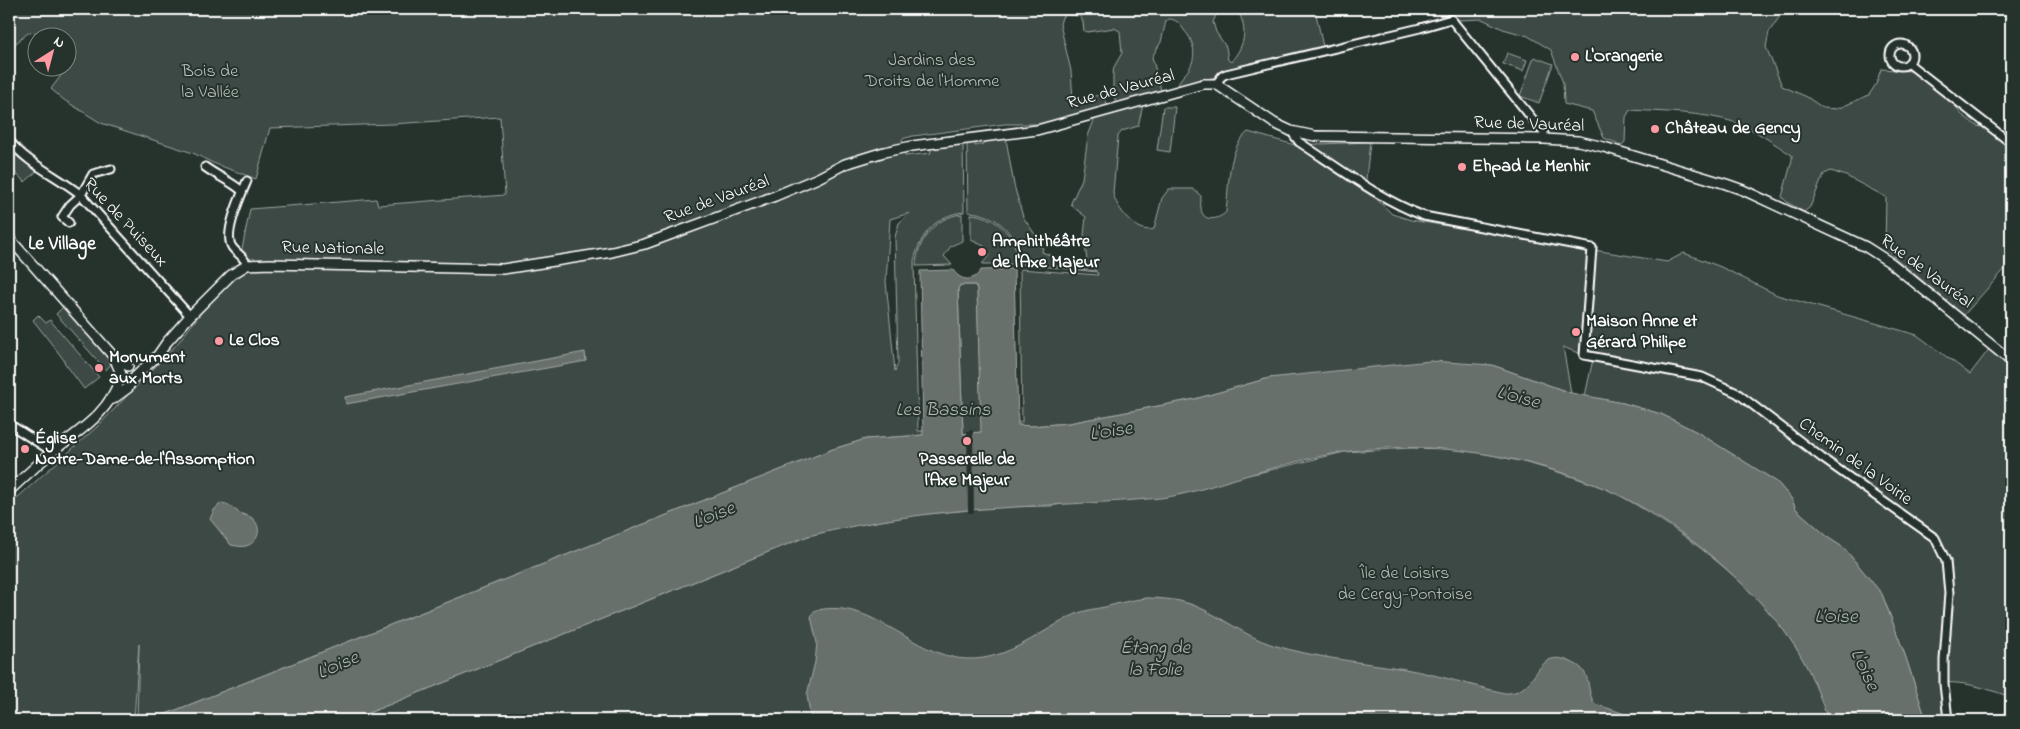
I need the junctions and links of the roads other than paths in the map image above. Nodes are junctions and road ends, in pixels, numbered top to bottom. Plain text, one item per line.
1 (1908, 64) dead end
2 (1216, 84) junction
3 (1292, 131) junction
4 (1544, 139) junction
5 (9, 140) edge
6 (2011, 143) edge
7 (205, 167) dead end
8 (110, 169) dead end
9 (247, 181) dead end
10 (242, 191) junction
11 (81, 195) junction
12 (69, 223) dead end
13 (9, 238) edge
14 (557, 260) joint
15 (247, 265) junction
16 (190, 316) junction
17 (114, 357) junction
18 (2011, 361) edge
19 (149, 362) junction
20 (130, 367) junction
21 (121, 375) junction
22 (133, 379) junction
23 (111, 401) junction
24 (9, 424) edge
25 (53, 452) junction
26 (9, 491) edge
27 (1948, 720) edge

1 - 6 street
2 - 3 street, Rue de Vauréal
2 - 4 street
2 - 14 street, Rue de Vauréal
3 - 4 street, Rue de Vauréal
3 - 27 street, Chemin de la Voirie
4 - 18 street, Rue de Vauréal
5 - 11 street, Rue de Puiseux
7 - 10 street
8 - 11 street
9 - 10 street
10 - 15 street
11 - 12 street
11 - 16 street, Rue de Puiseux
13 - 17 street
14 - 15 street, Rue Nationale
15 - 16 street
16 - 19 street
17 - 20 street
17 - 21 street
19 - 20 street
19 - 22 street
20 - 21 street
20 - 22 street
21 - 22 street
21 - 23 street
22 - 23 street
23 - 25 street
24 - 25 street
25 - 26 street

